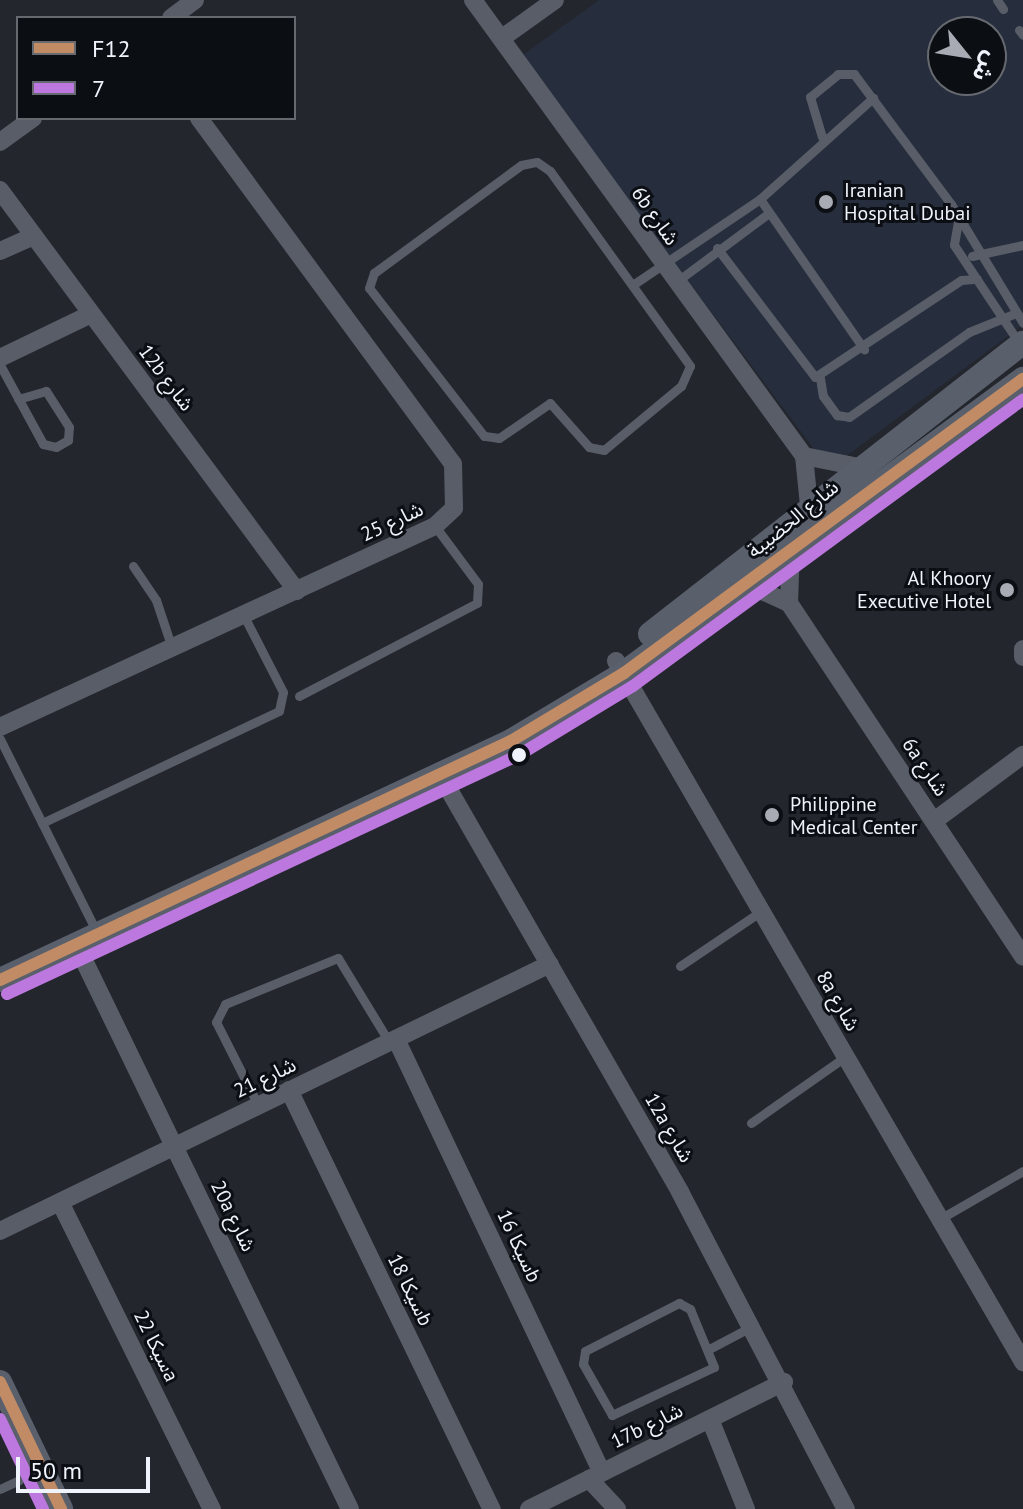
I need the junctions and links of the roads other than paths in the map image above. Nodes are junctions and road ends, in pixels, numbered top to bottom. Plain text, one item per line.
1 (195, 0) edge
2 (473, 0) edge
3 (555, 0) edge
4 (174, 16) edge
5 (502, 38) junction
6 (873, 98) junction
7 (30, 120) edge
8 (200, 120) edge
9 (822, 137) junction
10 (0, 142) edge
11 (0, 190) edge
12 (760, 199) junction
13 (769, 213) junction
14 (959, 216) junction
15 (34, 236) junction
16 (1023, 245) edge
17 (717, 248) junction
18 (0, 251) edge
19 (977, 254) junction
20 (965, 261) junction
21 (662, 264) junction
22 (977, 279) junction
23 (676, 283) junction
24 (634, 284) junction
25 (1016, 313) junction
26 (91, 314) junction
27 (1005, 321) junction
28 (864, 349) junction
29 (0, 358) edge
30 (0, 365) edge
31 (1019, 365) edge
32 (820, 378) junction
33 (18, 399) junction
34 (804, 456) junction
35 (859, 467) junction
36 (809, 505) junction
37 (435, 526) junction
38 (791, 548) junction
39 (133, 566) dead end
40 (744, 583) junction
41 (297, 591) junction
42 (789, 603) junction
43 (244, 616) junction
44 (172, 648) junction
45 (1023, 649) edge
46 (1023, 657) edge
47 (620, 667) junction
48 (299, 696) dead end
49 (0, 727) edge
50 (0, 739) edge
51 (1023, 755) edge
52 (441, 776) junction
53 (934, 821) junction
54 (42, 823) junction
55 (763, 910) junction
56 (86, 938) junction
57 (1023, 956) edge
58 (550, 964) junction
59 (680, 966) dead end
60 (0, 980) edge
61 (392, 1040) junction
62 (845, 1057) junction
63 (289, 1090) junction
64 (258, 1105) junction
65 (751, 1123) dead end
66 (174, 1147) junction
67 (1023, 1171) edge
68 (60, 1202) junction
69 (938, 1220) junction
70 (0, 1231) edge
71 (753, 1326) junction
72 (711, 1348) junction
73 (1022, 1357) edge
74 (0, 1382) edge
75 (784, 1382) junction
76 (710, 1419) junction
77 (35, 1454) junction
78 (596, 1476) junction
79 (0, 1489) edge
80 (61, 1509) edge
81 (212, 1509) edge
82 (350, 1509) edge
83 (492, 1509) edge
84 (529, 1509) edge
85 (617, 1509) edge
86 (746, 1509) edge
87 (846, 1509) edge

1 - 4 street
2 - 5 street, 6b شارع
3 - 5 street
5 - 21 street, 6b شارع
6 - 9 lane
6 - 9 lane
6 - 14 lane
7 - 10 street
8 - 37 street, شارع 25
9 - 12 lane
11 - 15 street, 12b شارع
12 - 13 lane
12 - 21 lane
13 - 17 lane
13 - 28 lane
14 - 19 lane
14 - 20 lane
15 - 18 street
15 - 26 street, 12b شارع
16 - 19 lane
17 - 23 lane
17 - 32 lane
19 - 20 lane
19 - 25 lane
20 - 22 lane
21 - 23 street, 6b شارع
21 - 24 lane
22 - 27 lane
22 - 28 lane
23 - 34 street, 6b شارع
24 - 24 lane
25 - 27 lane
25 - 31 lane
26 - 29 street
26 - 41 street, 12b شارع
27 - 31 lane
27 - 32 lane
28 - 32 lane
30 - 33 lane
31 - 35 street, شارع الحضيبة
31 - 38 street, شارع الحضيبة
33 - 33 lane
34 - 35 street
34 - 36 street
35 - 36 street, شارع الحضيبة
36 - 47 street, شارع الحضيبة
37 - 41 street, شارع 25
37 - 48 lane
38 - 40 street, شارع الحضيبة
38 - 42 street
39 - 44 lane
40 - 42 street
40 - 47 street, شارع الحضيبة
41 - 43 street, شارع 25
42 - 53 street, 6a شارع
43 - 44 street, شارع 25
43 - 54 lane
44 - 49 street, شارع 25
45 - 46 street
47 - 52 street, شارع الحضيبة
47 - 55 street, 8a شارع
50 - 54 lane
51 - 53 street
52 - 56 street, شارع الحضيبة
52 - 58 street, 12a شارع
53 - 57 street, 6a شارع
54 - 56 lane
55 - 59 lane
55 - 62 street, 8a شارع
56 - 60 street, شارع الحضيبة
56 - 66 street, 20a شارع
58 - 61 street, شارع 21
58 - 71 street, 12a شارع
61 - 63 street, شارع 21
61 - 64 lane
61 - 78 street, سيكا 16b
62 - 65 lane
62 - 69 street, 8a شارع
63 - 64 street, شارع 21
63 - 83 street, سيكا 18b
64 - 66 street, شارع 21
66 - 68 street, شارع 21
66 - 82 street, 20a شارع
67 - 69 lane
68 - 70 street, شارع 21
68 - 81 street, سيكا 22a
69 - 73 street, 8a شارع
71 - 72 lane
71 - 75 street, 12a شارع
72 - 72 lane
74 - 77 street
75 - 76 street, 17b شارع
75 - 87 street, 12a شارع
76 - 78 street, 17b شارع
76 - 86 street
77 - 79 lane
77 - 80 street
78 - 84 street, 17b شارع
78 - 85 street, سيكا 16b

